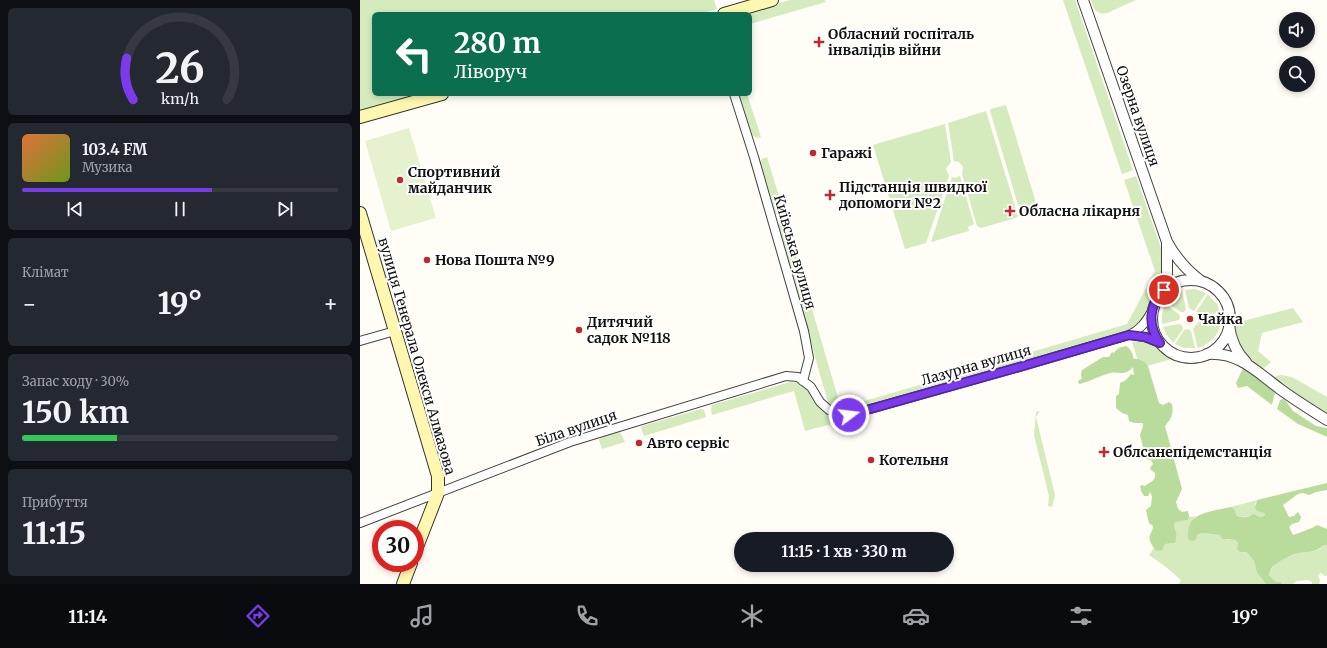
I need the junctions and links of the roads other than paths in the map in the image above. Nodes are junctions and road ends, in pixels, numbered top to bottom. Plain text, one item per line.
1 (772, 0) edge
2 (1083, 0) edge
3 (731, 12) edge
4 (435, 96) edge
5 (735, 96) edge
6 (360, 117) edge
7 (360, 213) edge
8 (1167, 242) junction
9 (1201, 281) junction
10 (1160, 294) junction
11 (1152, 312) junction
12 (1229, 326) junction
13 (395, 331) junction
14 (1129, 335) junction
15 (360, 341) edge
16 (1160, 343) junction
17 (1206, 354) junction
18 (1248, 365) junction
19 (803, 381) junction
20 (1327, 420) edge
21 (438, 494) junction
22 (360, 523) edge
23 (424, 529) edge
24 (408, 572) edge
25 (403, 584) edge

1 - 3 main road
2 - 8 street, Озерна вулиця
4 - 6 main road
5 - 19 street, Київська вулиця
7 - 13 main road, вулиця Генерала Олекси Алмазова
8 - 9 street, Озерна вулиця
8 - 10 street, Озерна вулиця
9 - 10 street
9 - 12 street
10 - 11 street
11 - 14 street, Лазурна вулиця
11 - 16 street
12 - 17 street
12 - 18 street
13 - 15 street
13 - 21 main road, вулиця Генерала Олекси Алмазова
14 - 16 street, Лазурна вулиця
14 - 19 street, Лазурна вулиця
16 - 17 street
17 - 18 street
18 - 20 street
19 - 21 street, Біла вулиця
21 - 22 street, Біла вулиця
21 - 23 main road, вулиця Генерала Олекси Алмазова
24 - 25 main road

